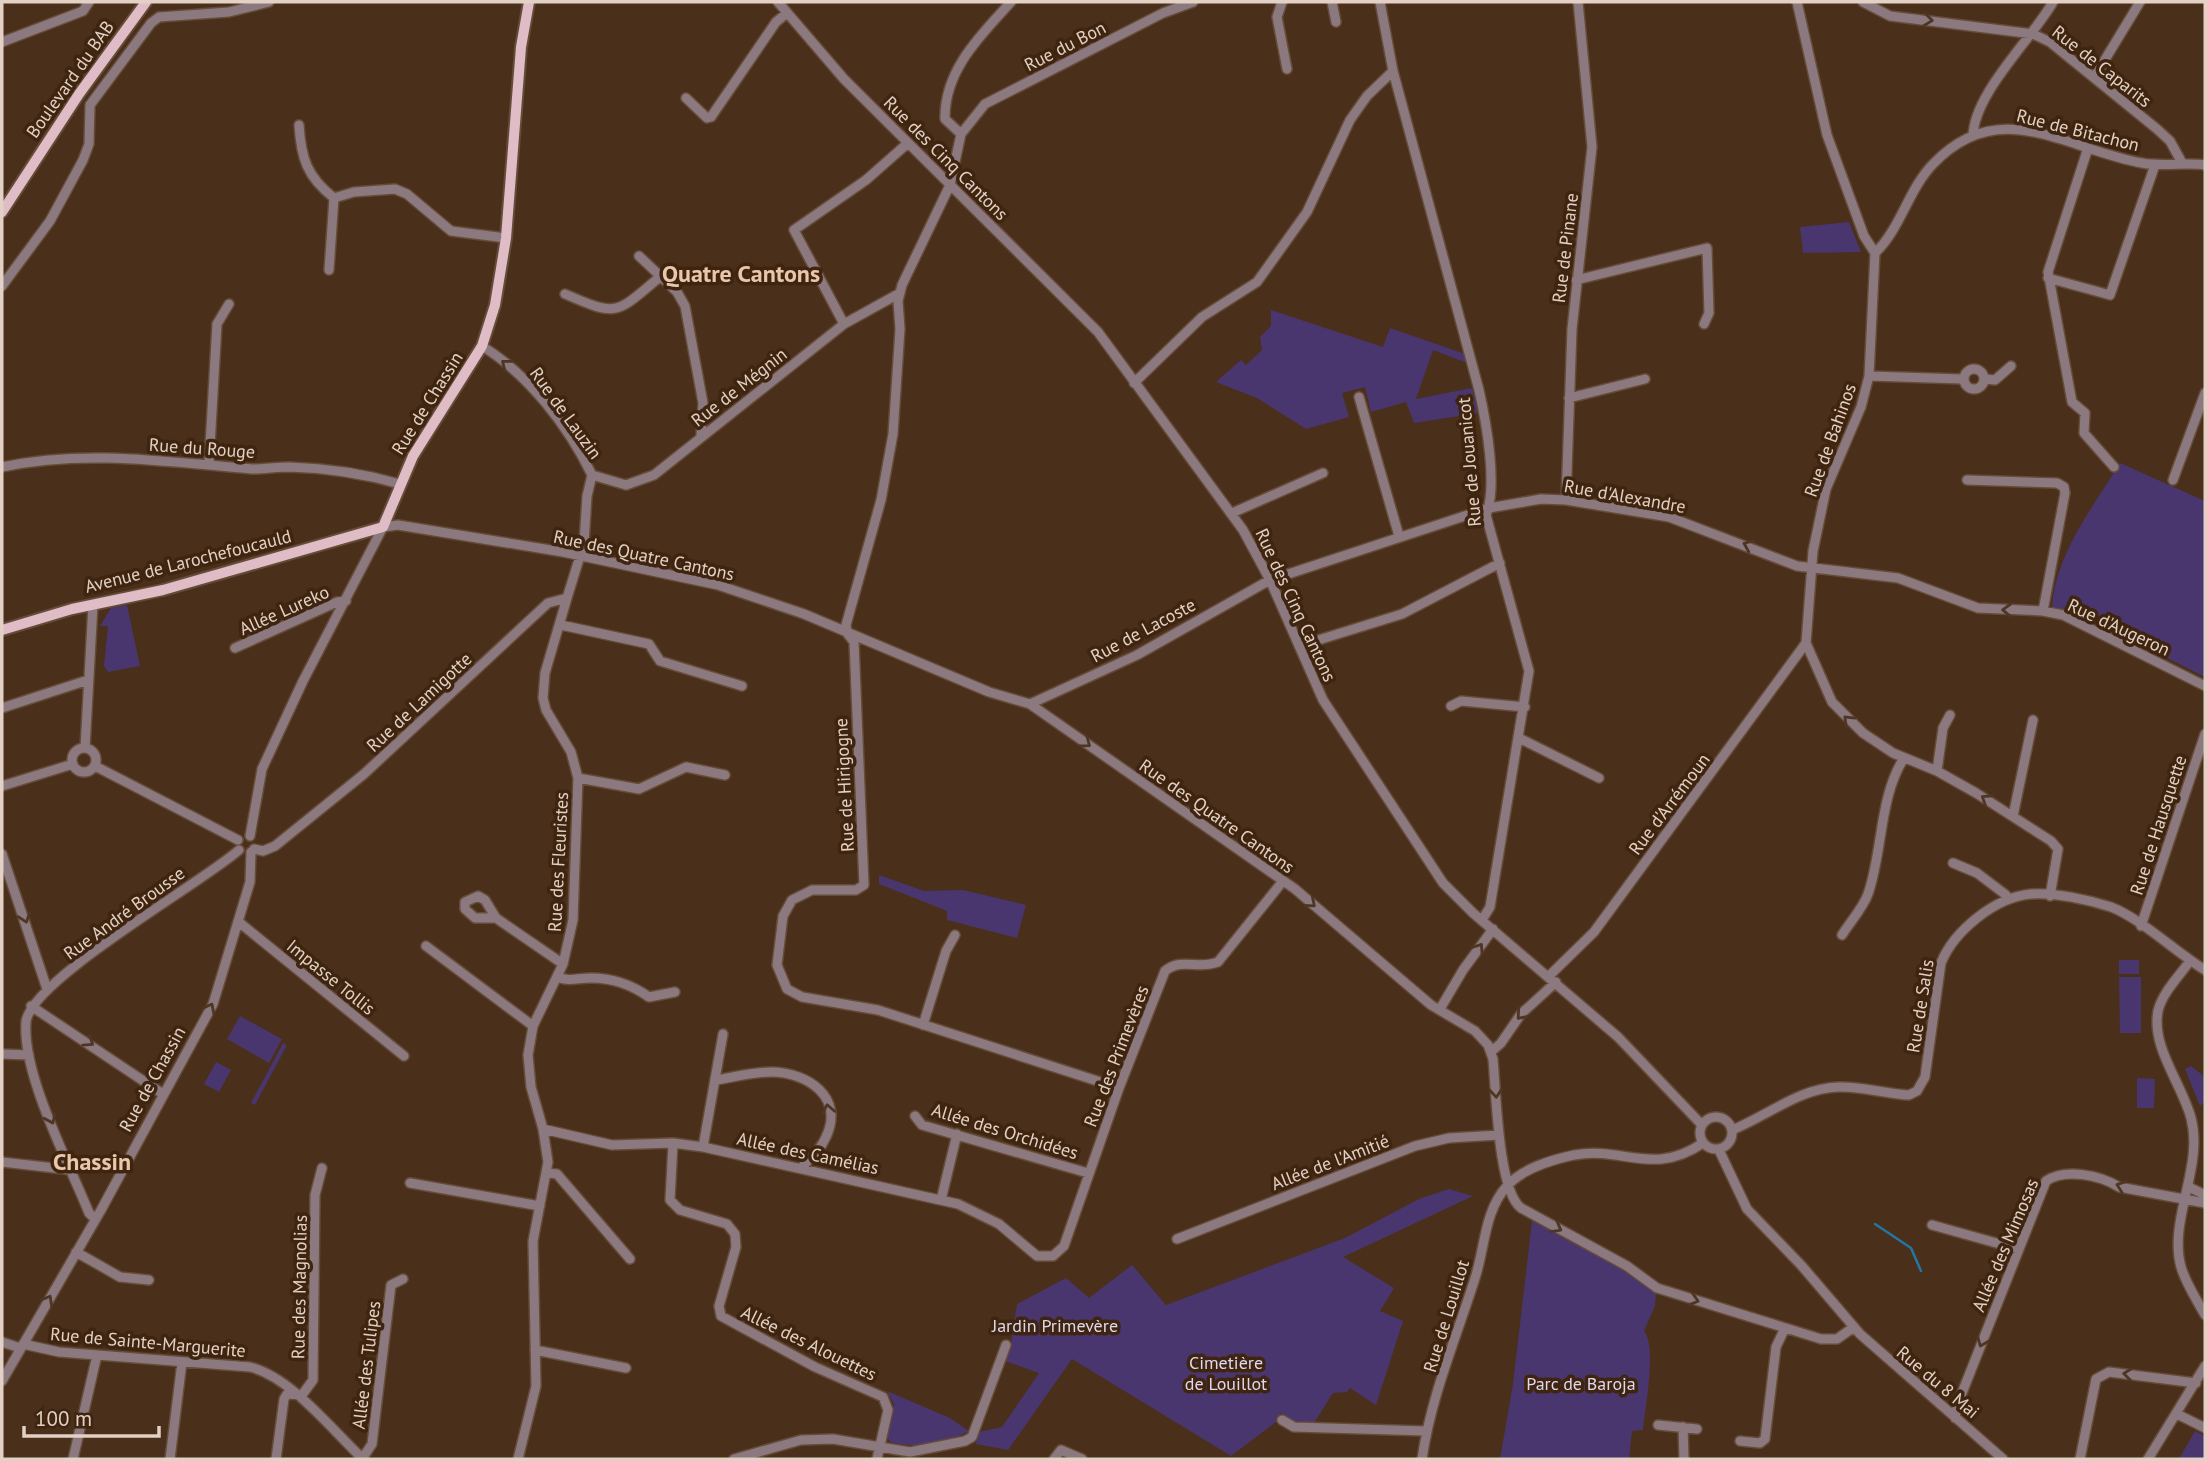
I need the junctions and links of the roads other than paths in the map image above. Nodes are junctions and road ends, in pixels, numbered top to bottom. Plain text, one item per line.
1 (89, 2) edge
2 (146, 2) edge
3 (269, 2) edge
4 (529, 2) edge
5 (778, 2) edge
6 (1011, 2) edge
7 (1193, 2) edge
8 (1282, 2) edge
9 (1332, 2) edge
10 (1380, 2) edge
11 (1578, 2) edge
12 (1797, 2) edge
13 (1863, 2) edge
14 (2053, 2) edge
15 (2140, 2) edge
16 (787, 13) junction
17 (1336, 22) dead end
18 (2033, 34) junction
19 (2, 42) edge
20 (1287, 69) dead end
21 (1393, 71) junction
22 (2095, 76) junction
23 (686, 98) dead end
24 (299, 125) dead end
25 (961, 134) junction
26 (1973, 136) junction
27 (908, 143) junction
28 (2088, 148) junction
29 (2181, 161) junction
30 (2155, 164) junction
31 (2205, 165) edge
32 (950, 185) junction
33 (334, 198) junction
34 (2, 212) edge
35 (506, 238) junction
36 (1875, 253) junction
37 (639, 256) dead end
38 (329, 270) dead end
39 (661, 276) junction
40 (2048, 278) junction
41 (1576, 280) junction
42 (2, 286) edge
43 (900, 293) junction
44 (565, 294) dead end
45 (229, 304) dead end
46 (844, 324) junction
47 (1704, 324) dead end
48 (482, 346) junction
49 (2011, 366) dead end
50 (1869, 376) junction
51 (1645, 379) dead end
52 (1962, 379) junction
53 (1985, 379) junction
54 (1134, 383) junction
55 (2205, 393) edge
56 (1359, 397) dead end
57 (1569, 398) junction
58 (701, 435) junction
59 (209, 463) junction
60 (2, 467) edge
61 (2114, 467) dead end
62 (1323, 473) dead end
63 (592, 475) junction
64 (1967, 480) dead end
65 (2173, 480) dead end
66 (400, 484) junction
67 (1566, 500) junction
68 (1489, 508) junction
69 (1232, 513) junction
70 (383, 527) junction
71 (1399, 536) junction
72 (579, 555) junction
73 (1500, 563) junction
74 (1811, 569) junction
75 (1270, 580) junction
76 (567, 598) junction
77 (346, 601) junction
78 (93, 605) junction
79 (2043, 611) junction
80 (561, 625) junction
81 (2, 630) edge
82 (847, 633) junction
83 (1806, 643) junction
84 (1299, 646) junction
85 (235, 648) dead end
86 (88, 680) junction
87 (2205, 686) edge
88 (742, 687) dead end
89 (1030, 704) junction
90 (1451, 706) dead end
91 (2, 708) edge
92 (1525, 708) junction
93 (1950, 715) dead end
94 (2033, 720) dead end
95 (2205, 734) edge
96 (1519, 738) junction
97 (85, 748) junction
98 (1904, 758) junction
99 (73, 764) junction
100 (95, 766) junction
101 (1937, 771) junction
102 (725, 775) dead end
103 (578, 778) junction
104 (1599, 778) dead end
105 (2, 786) edge
106 (2013, 816) junction
107 (250, 836) junction
108 (238, 840) junction
109 (239, 850) junction
110 (252, 851) junction
111 (2, 854) edge
112 (1953, 863) dead end
113 (1283, 881) junction
114 (2006, 895) dead end
115 (2050, 896) junction
116 (496, 918) dead end
117 (1482, 920) junction
118 (240, 923) junction
119 (2141, 926) junction
120 (1493, 929) junction
121 (955, 935) dead end
122 (1842, 935) dead end
123 (426, 946) dead end
124 (2190, 961) junction
125 (563, 964) junction
126 (2205, 970) edge
127 (557, 977) junction
128 (1553, 979) junction
129 (47, 989) junction
130 (675, 992) dead end
131 (31, 1006) junction
132 (1440, 1009) junction
133 (923, 1025) junction
134 (533, 1026) junction
135 (723, 1034) dead end
136 (1491, 1052) junction
137 (2, 1054) edge
138 (29, 1055) junction
139 (404, 1056) dead end
140 (717, 1080) junction
141 (1119, 1088) junction
142 (163, 1094) junction
143 (915, 1116) dead end
144 (1702, 1125) junction
145 (543, 1129) junction
146 (1732, 1130) junction
147 (957, 1134) junction
148 (1499, 1135) junction
149 (673, 1143) junction
150 (1703, 1143) junction
151 (703, 1147) junction
152 (1719, 1150) junction
153 (2, 1163) edge
154 (802, 1167) junction
155 (323, 1168) dead end
156 (72, 1170) junction
157 (547, 1173) junction
158 (1088, 1173) junction
159 (410, 1184) dead end
160 (1507, 1185) junction
161 (2189, 1187) junction
162 (2205, 1195) edge
163 (941, 1199) junction
164 (2187, 1200) junction
165 (2205, 1203) edge
166 (540, 1206) junction
167 (94, 1218) junction
168 (1932, 1225) dead end
169 (1177, 1239) dead end
170 (2018, 1249) junction
171 (76, 1252) junction
172 (1050, 1257) joint
173 (630, 1259) dead end
174 (403, 1279) dead end
175 (149, 1280) dead end
176 (2205, 1315) edge
177 (1854, 1327) junction
178 (1785, 1328) junction
179 (2, 1342) edge
180 (1006, 1345) dead end
181 (22, 1346) junction
182 (535, 1350) junction
183 (97, 1355) junction
184 (182, 1362) junction
185 (2205, 1366) edge
186 (626, 1368) dead end
187 (2, 1381) edge
188 (2196, 1383) junction
189 (293, 1393) junction
190 (2178, 1413) junction
191 (1955, 1418) junction
192 (1282, 1420) dead end
193 (1658, 1425) dead end
194 (1683, 1427) junction
195 (2205, 1428) edge
196 (1697, 1429) dead end
197 (1426, 1431) junction
198 (1740, 1441) dead end
199 (880, 1447) junction
200 (73, 1459) edge
201 (170, 1459) edge
202 (276, 1459) edge
203 (363, 1459) edge
204 (518, 1459) edge
205 (734, 1459) edge
206 (877, 1459) edge
207 (1054, 1459) edge
208 (1082, 1459) edge
209 (1422, 1459) edge
210 (1684, 1459) edge
211 (2004, 1459) edge
212 (2080, 1459) edge
213 (2148, 1459) edge

1 - 19 street
2 - 34 main road, Boulevard du BAB
3 - 42 street
4 - 35 main road, Rue de Chassin
5 - 16 street, Rue des Cinq Cantons
6 - 25 street
7 - 25 street, Rue du Bon
8 - 20 street
9 - 17 street
10 - 21 street, Rue de Jouanicot
11 - 41 street, Rue de Pinane
12 - 36 street
13 -> 18 street, Rue de Caparits
14 - 18 street
15 - 22 street
16 - 23 street
16 - 27 street, Rue des Cinq Cantons
18 - 22 street, Rue de Caparits
18 - 26 street
21 - 54 street
21 - 68 street, Rue de Jouanicot
22 - 29 street, Rue de Caparits
24 - 33 street
25 - 32 street, Rue de Hirigogne
26 - 28 street, Rue de Bitachon
26 - 36 street, Rue de Bitachon
27 - 32 street, Rue des Cinq Cantons
27 - 46 street
28 - 30 street, Rue de Bitachon
28 - 40 street
29 - 30 street, Rue de Bitachon
29 - 31 street, Rue de Bitachon
30 - 40 street
32 - 43 street, Rue de Hirigogne
32 - 54 street, Rue des Cinq Cantons
33 - 35 street
33 - 38 street
35 - 48 main road, Rue de Chassin
36 - 50 street, Rue de Bahinos
37 - 39 street
39 - 44 street
39 - 58 street
40 - 61 street
41 - 47 street
41 - 57 street, Rue de Pinane
43 - 46 street, Rue de Mégnin
43 - 82 street, Rue de Hirigogne
45 - 59 street
46 - 58 street, Rue de Mégnin
63 -> 48 street, Rue de Lauzin
48 - 66 main road, Rue de Chassin
49 - 53 street
50 - 52 street
50 - 74 street, Rue de Bahinos
51 - 57 street
52 - 53 street
52 - 53 street
54 - 69 street, Rue des Cinq Cantons
55 - 65 street
56 - 71 street
57 - 67 street, Rue de Pinane
58 - 63 street, Rue de Mégnin
59 - 60 street, Rue du Rouge
59 - 66 street, Rue du Rouge
62 - 69 street
63 - 72 street, Rue de Lauzin
64 - 79 street
66 - 70 main road, Rue de Chassin
67 - 68 street, Rue d'Alexandre
74 -> 67 street, Rue d'Alexandre
68 - 71 street, Rue d'Alexandre
68 - 73 street, Rue de Jouanicot
69 - 75 street, Rue des Cinq Cantons
70 - 72 street, Rue des Quatre Cantons
70 - 77 street, Rue de Chassin
70 - 78 main road, Avenue de Larochefoucauld
71 - 75 street, Rue d'Alexandre
72 - 76 street
72 - 82 street, Rue des Quatre Cantons
73 - 84 street
73 - 92 street, Rue de Jouanicot
79 -> 74 street, Rue d'Augeron
74 - 83 street, Rue de Bahinos
75 - 84 street, Rue des Cinq Cantons
75 - 89 street, Rue de Lacoste
76 - 80 street, Rue des Fleuristes
76 - 110 street, Rue de Lamigotte
77 - 85 street, Allée Lureko
77 - 107 street, Rue de Chassin
78 - 81 main road, Avenue de Larochefoucauld
78 - 86 street
79 - 87 street, Rue d'Augeron
80 - 88 street
80 - 103 street, Rue des Fleuristes
82 - 89 street, Rue des Quatre Cantons
82 - 133 street, Rue de Hirigogne
98 -> 83 street, Rue de Bahinos
83 - 128 street, Rue d'Arrémoun
84 - 117 street, Rue des Cinq Cantons
86 - 91 street
86 - 97 street
89 -> 113 street, Rue des Quatre Cantons
90 - 92 street
92 - 96 street, Rue de Jouanicot
93 - 101 street
94 - 106 street
95 - 119 street, Rue de Hausquette
96 - 104 street
96 - 117 street, Rue de Jouanicot
97 - 99 street
97 - 100 street
98 - 101 street, Rue de Bahinos
98 - 122 street
99 - 100 street
99 - 105 street
100 - 108 street
106 -> 101 street, Rue de Bahinos
102 - 103 street
103 - 125 street, Rue des Fleuristes
106 - 115 street, Rue de Bahinos
107 - 108 street
107 - 110 street
108 - 109 street
109 - 110 street
109 - 129 street, Rue André Brousse
110 - 118 street, Rue de Chassin
111 -> 129 street
112 - 114 street
113 -> 132 street, Rue des Quatre Cantons
113 - 141 street, Rue des Primevères
115 - 119 street, Rue de Salis
115 - 146 street, Rue de Salis
116 - 125 street
117 - 120 street, Rue des Cinq Cantons
118 - 139 street, Impasse Tollis
142 -> 118 street, Rue de Chassin
119 - 124 street, Rue de Salis
120 - 128 street, Rue des Cinq Cantons
132 -> 120 street
121 - 133 street
123 - 134 street
124 - 126 street, Rue de Salis
124 - 161 street
125 - 127 street, Rue des Fleuristes
127 - 130 street
127 - 134 street, Rue des Fleuristes
128 -> 136 street, Rue d'Arrémoun
128 - 144 street, Rue des Cinq Cantons
129 - 131 street, Rue André Brousse
131 - 138 street
131 -> 142 street
132 - 136 street, Rue des Quatre Cantons
133 - 141 street, Rue de Hirigogne
134 - 145 street, Rue des Fleuristes
135 - 140 street
136 -> 148 street
137 - 138 street
138 -> 156 street
140 - 151 street
154 -> 140 street
141 - 158 street, Rue des Primevères
142 - 167 street, Rue de Chassin
143 - 147 street, Allée des Orchidées
144 - 146 street
144 - 150 street
145 - 149 street, Allée des Camélias
145 - 157 street, Rue des Fleuristes
146 - 152 street
147 - 158 street, Allée des Orchidées
147 - 163 street
148 - 160 street
148 - 169 street, Allée de l'Amitié
149 - 151 street, Allée des Camélias
149 - 199 street, Allée des Alouettes
150 - 152 street
150 - 160 street
151 - 154 street, Allée des Camélias
152 - 177 street
153 - 156 street
154 - 163 street, Allée des Camélias
155 - 189 street, Rue des Magnolias
156 - 167 street
157 - 166 street, Rue des Fleuristes
157 - 173 street
158 - 172 street, Rue des Primevères
159 - 166 street
160 -> 178 street
160 - 197 street, Rue de Louillot
161 - 162 street
161 - 164 street
163 - 172 street, Allée des Camélias
164 - 165 street, Allée des Mimosas
164 -> 170 street, Allée des Mimosas
164 - 176 street
166 - 182 street, Rue des Fleuristes
167 - 171 street, Rue de Chassin
168 - 170 street
170 -> 191 street, Allée des Mimosas
171 - 175 street
181 -> 171 street, Rue de Chassin
174 - 203 street, Allée des Tulipes
177 - 178 street
177 - 191 street, Rue du 8 Mai
178 - 198 street
179 - 181 street, Rue de Sainte-Marguerite
180 - 199 street
181 - 183 street, Rue de Sainte-Marguerite
181 - 187 street, Rue de Chassin
182 - 186 street
182 - 204 street, Rue des Fleuristes
183 - 184 street, Rue de Sainte-Marguerite
183 - 200 street
184 - 189 street, Rue de Sainte-Marguerite
184 - 201 street
185 - 188 street
188 - 190 street
188 -> 212 street
189 - 202 street
189 - 203 street, Rue de Sainte-Marguerite
190 - 195 street
190 - 213 street
191 - 211 street, Rue du 8 Mai
192 - 197 street
193 - 194 street
194 - 196 street
194 - 210 street
197 - 209 street, Rue de Louillot
199 - 205 street
199 - 206 street
207 - 208 street

